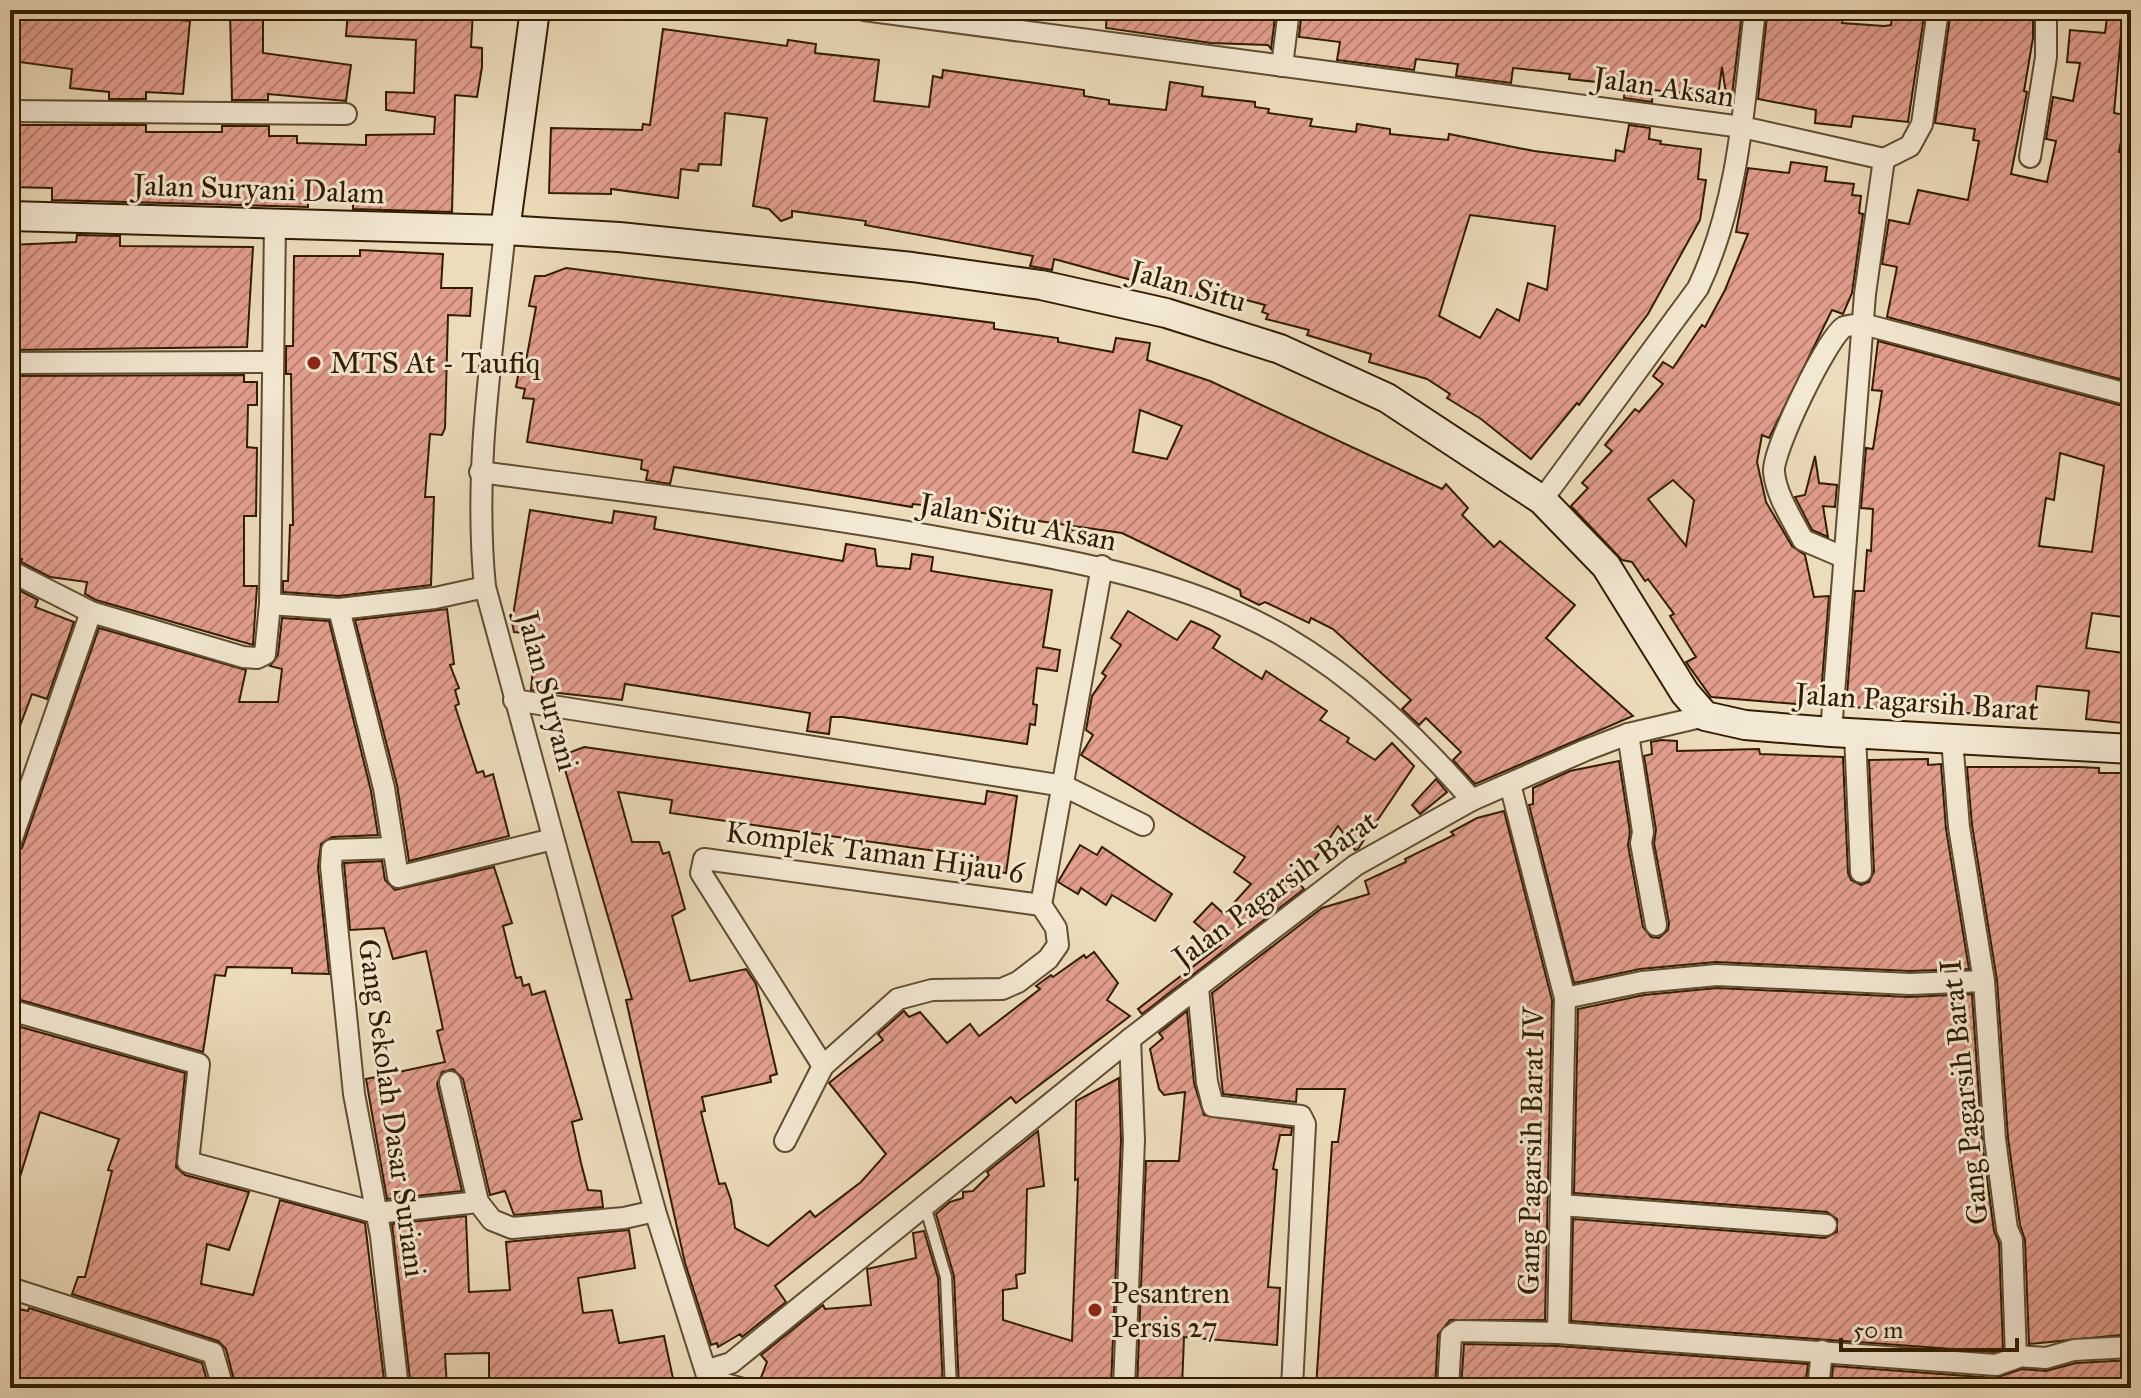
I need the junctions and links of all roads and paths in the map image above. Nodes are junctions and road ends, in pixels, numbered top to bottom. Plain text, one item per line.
1 (535, 10) edge
2 (864, 10) edge
3 (1289, 10) edge
4 (1755, 10) edge
5 (1938, 10) edge
6 (2046, 10) edge
7 (1282, 66) junction
8 (10, 111) edge
9 (346, 114) dead end
10 (1742, 127) junction
11 (2030, 157) dead end
12 (1884, 159) junction
13 (10, 216) edge
14 (275, 223) junction
15 (505, 230) junction
16 (1863, 324) junction
17 (272, 362) junction
18 (10, 363) edge
19 (2131, 395) edge
20 (480, 472) junction
21 (1542, 500) junction
22 (1843, 557) junction
23 (1102, 566) junction
24 (10, 571) edge
25 (485, 587) junction
26 (270, 604) junction
27 (339, 609) junction
28 (91, 612) junction
29 (514, 700) junction
30 (1705, 716) junction
31 (1843, 733) junction
32 (1628, 734) junction
33 (1952, 739) junction
34 (2131, 749) edge
35 (1510, 784) junction
36 (1064, 786) junction
37 (1472, 800) junction
38 (17, 801) edge
39 (1143, 825) dead end
40 (553, 839) junction
41 (10, 844) edge
42 (393, 848) junction
43 (1861, 872) dead end
44 (1041, 905) junction
45 (1656, 925) dead end
46 (1984, 981) junction
47 (1198, 988) junction
48 (1565, 998) junction
49 (10, 1010) edge
50 (1130, 1039) junction
51 (823, 1066) junction
52 (450, 1082) dead end
53 (785, 1141) dead end
54 (478, 1202) junction
55 (1561, 1205) junction
56 (925, 1206) junction
57 (655, 1211) junction
58 (377, 1213) junction
59 (1826, 1225) dead end
60 (10, 1288) edge
61 (1558, 1333) junction
62 (2131, 1347) edge
63 (1822, 1351) junction
64 (2017, 1356) junction
65 (710, 1379) edge
66 (223, 1388) edge
67 (398, 1388) edge
68 (740, 1388) edge
69 (951, 1388) edge
70 (1124, 1388) edge
71 (1292, 1388) edge
72 (1448, 1388) edge
73 (1818, 1388) edge

1 - 15 street, Jalan Suryani
2 - 7 street, Jalan Aksan
3 - 7 street
4 - 10 street
5 - 12 street
6 - 11 street
7 - 10 street, Jalan Aksan
8 - 9 street
10 - 12 street, Jalan Aksan
10 - 21 street
12 - 16 street
13 - 14 street, Jalan Suryani Dalam
14 - 15 street, Jalan Suryani Dalam
14 - 17 street
15 - 20 street, Jalan Suryani
15 - 21 street, Jalan Situ
16 - 19 street
16 - 22 street
16 - 22 street
17 - 18 street
17 - 26 street
20 - 23 street, Jalan Situ Aksan
20 - 25 street, Jalan Suryani
21 - 30 street, Jalan Situ
22 - 31 street
23 - 36 street
23 - 37 street, Jalan Situ Aksan
24 - 28 street
25 - 27 street
25 - 29 street, Jalan Suryani
26 - 27 street
26 - 28 street
27 - 42 street
28 - 38 street
29 - 36 street
29 - 40 street, Jalan Suryani
30 - 31 street, Jalan Pagarsih Barat
30 - 32 street, Jalan Pagarsih Barat
31 - 33 street, Jalan Pagarsih Barat
31 - 43 street
32 - 35 street, Jalan Pagarsih Barat
32 - 45 street
33 - 34 street, Jalan Pagarsih Barat
33 - 46 street, Gang Pagarsih Barat I
35 - 37 street, Jalan Pagarsih Barat
35 - 48 street, Gang Pagarsih Barat IV
36 - 39 street
36 - 44 street
37 - 47 street, Jalan Pagarsih Barat
38 - 41 street
40 - 42 street
40 - 57 street, Jalan Suryani
42 - 58 street, Gang Sekolah Dasar Suriani
44 - 51 street
44 - 51 street, Komplek Taman Hijau 6
46 - 48 street
46 - 64 street, Gang Pagarsih Barat I
47 - 50 street, Jalan Pagarsih Barat
47 - 71 street
48 - 55 street, Gang Pagarsih Barat IV
49 - 58 street
50 - 56 street, Jalan Pagarsih Barat
50 - 70 street
51 - 53 street
52 - 54 street
54 - 57 street
54 - 58 street
55 - 59 street
55 - 61 street, Gang Pagarsih Barat IV
56 - 65 street, Jalan Pagarsih Barat
56 - 69 lane
57 - 65 street, Jalan Suryani
58 - 67 street, Gang Sekolah Dasar Suriani
60 - 66 street
61 - 63 street
61 - 72 street
62 - 64 street
63 - 64 street
63 - 73 street
65 - 68 street

